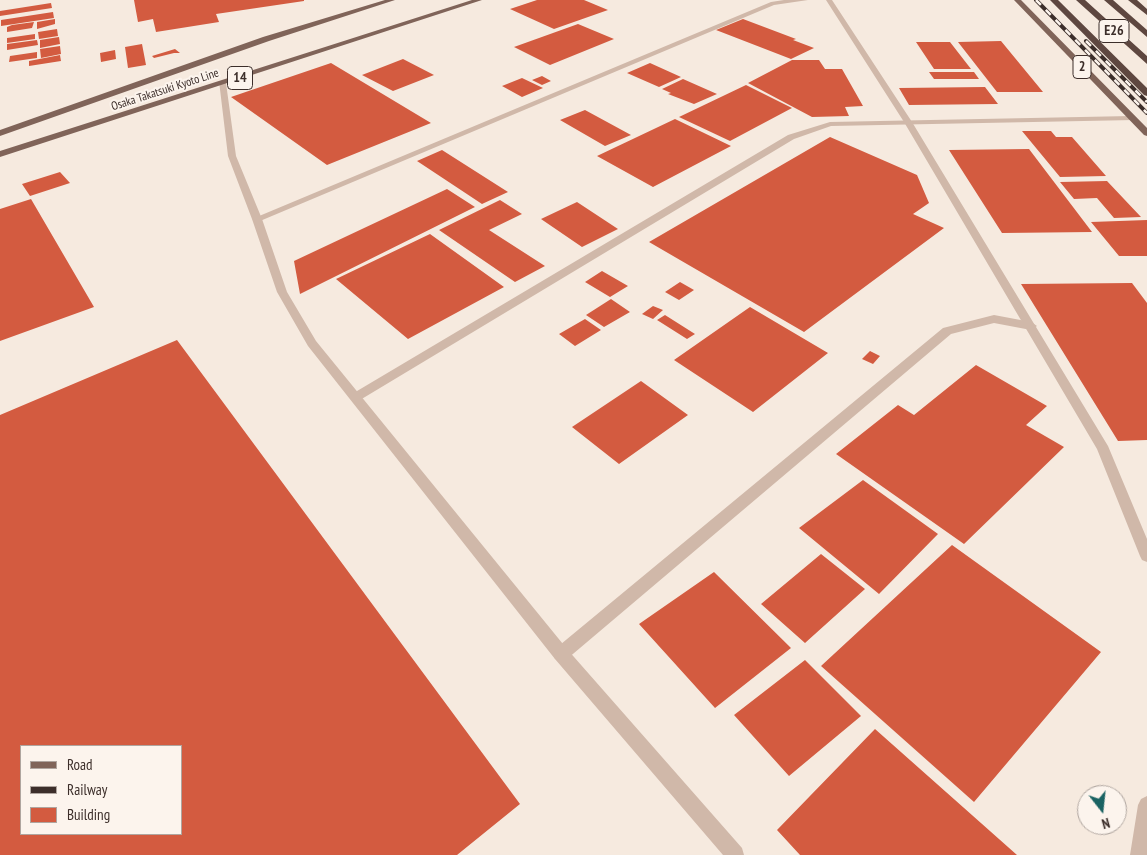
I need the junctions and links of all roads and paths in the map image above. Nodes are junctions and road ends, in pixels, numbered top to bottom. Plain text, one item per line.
1 (392, 0) edge
2 (479, 0) edge
3 (805, 0) edge
4 (829, 0) edge
5 (1017, 0) edge
6 (1054, 0) edge
7 (1080, 0) edge
8 (1108, 0) edge
9 (1132, 0) edge
10 (1147, 13) edge
11 (1147, 34) edge
12 (1147, 61) edge
13 (222, 83) junction
14 (1147, 93) edge
15 (1131, 118) junction
16 (908, 122) junction
17 (0, 133) edge
18 (1147, 133) edge
19 (0, 154) edge
20 (257, 219) junction
21 (1031, 326) junction
22 (356, 397) junction
23 (1147, 556) edge
24 (561, 654) junction
25 (1147, 806) edge
26 (735, 855) edge
27 (1139, 855) edge

1 - 17 main road, Osaka Takatsuki Kyoto Line / 14
2 - 13 main road, Osaka Takatsuki Kyoto Line / 14
3 - 20 street
4 - 16 street
5 - 15 main road, 2
6 - 14 highway
7 - 12 highway, E26
8 - 11 highway, E26
9 - 10 highway
13 - 19 main road, Osaka Takatsuki Kyoto Line / 14
13 - 20 street
15 - 16 street
15 - 18 main road, 2
16 - 21 street
16 - 22 street
20 - 22 street
21 - 23 street
21 - 24 street
22 - 24 street
24 - 26 street
25 - 27 street

